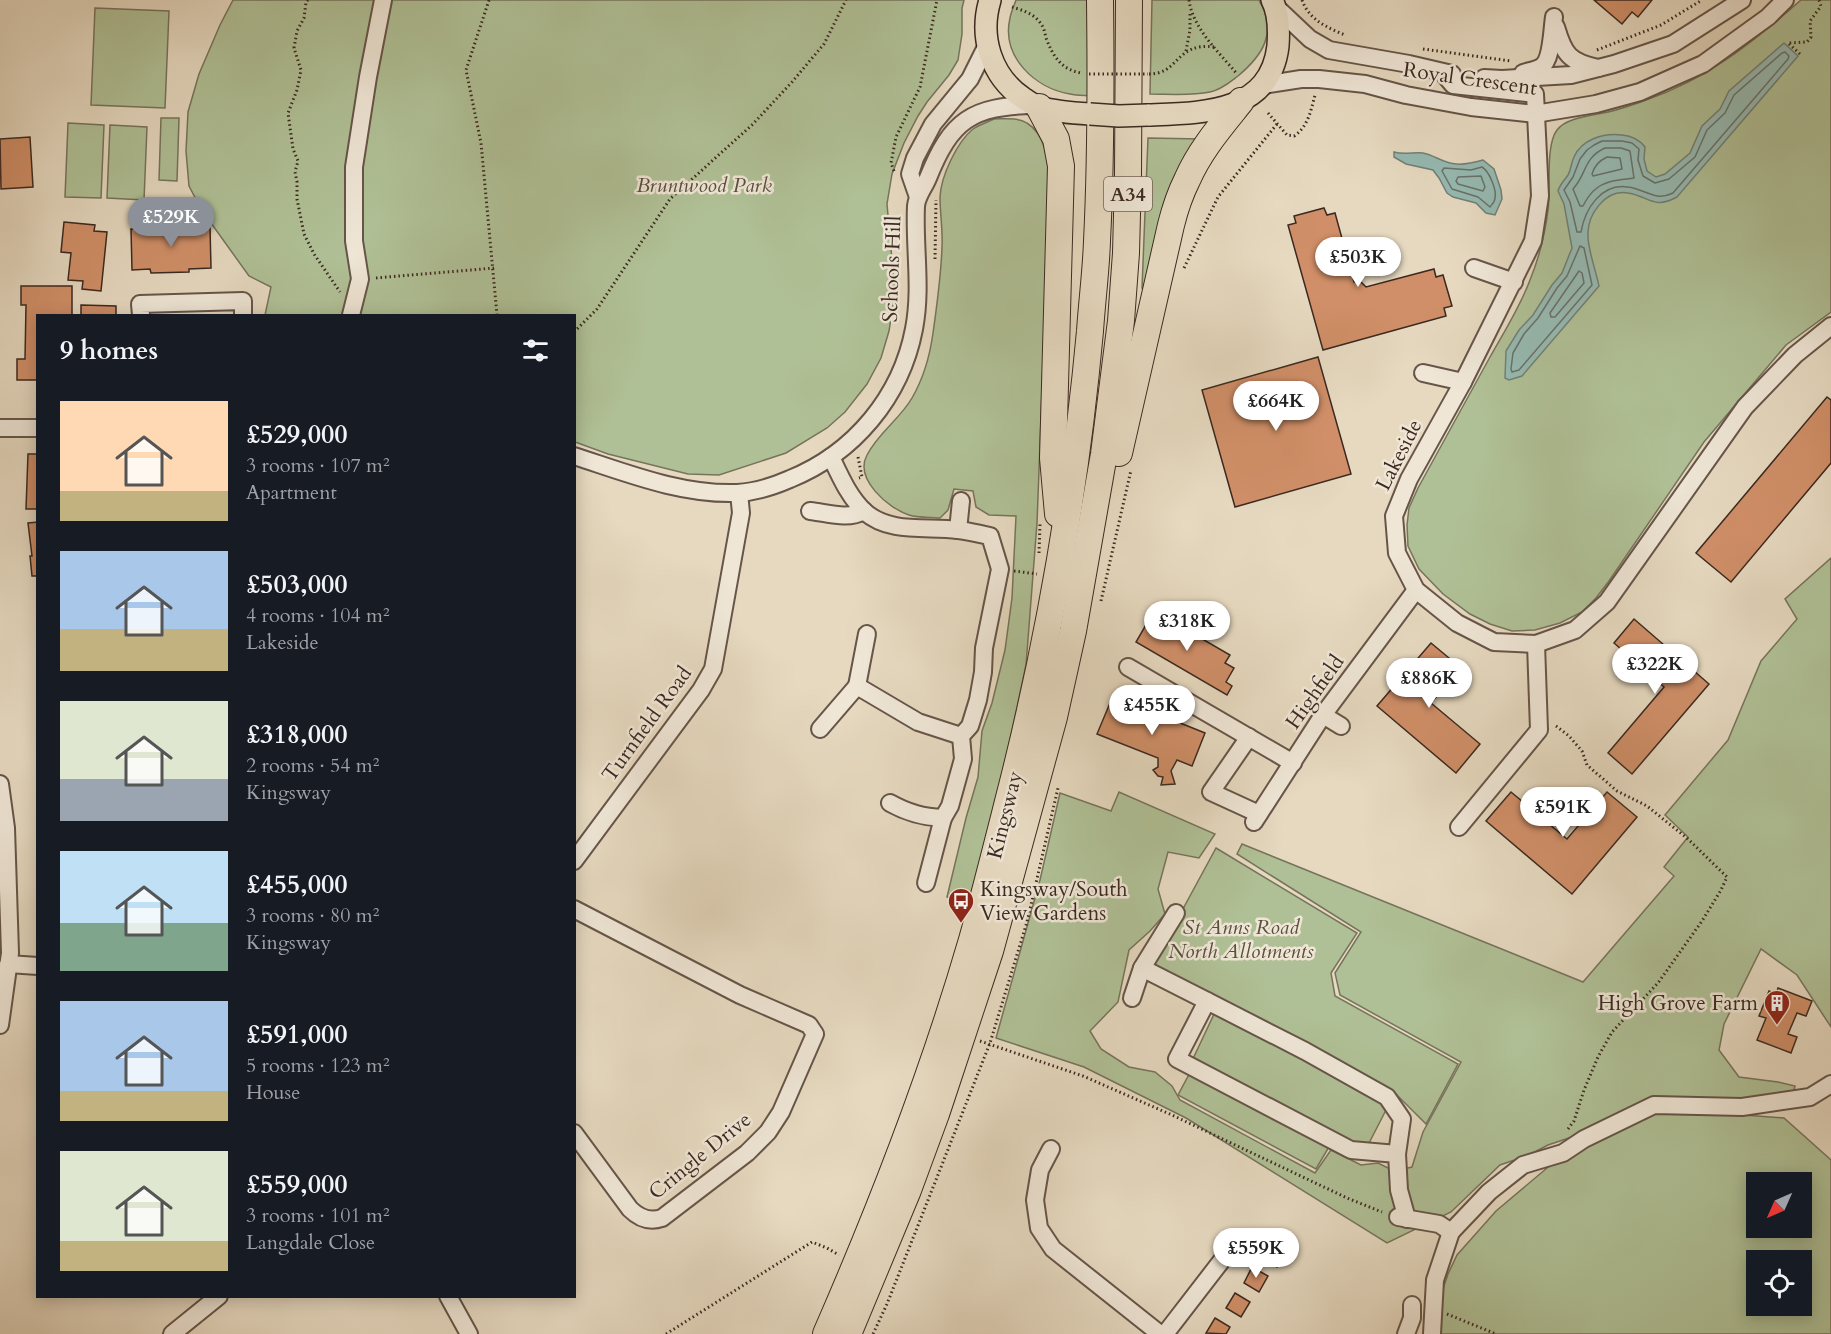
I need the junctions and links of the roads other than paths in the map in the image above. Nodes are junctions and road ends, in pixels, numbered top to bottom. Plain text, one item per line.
1 (383, 0) edge
2 (990, 0) edge
3 (1100, 0) edge
4 (1129, 0) edge
5 (1742, 0) edge
6 (1785, 0) edge
7 (1274, 4) edge
8 (987, 45) junction
9 (1599, 68) junction
10 (1443, 73) junction
11 (1502, 79) junction
12 (1263, 85) junction
13 (1241, 101) junction
14 (1036, 106) junction
15 (1535, 114) junction
16 (918, 197) junction
17 (1474, 268) dead end
18 (1514, 282) junction
19 (348, 307) edge
20 (141, 314) edge
21 (243, 314) edge
22 (1831, 326) edge
23 (1422, 373) dead end
24 (1463, 382) junction
25 (0, 428) edge
26 (36, 428) edge
27 (576, 457) edge
28 (831, 457) junction
29 (739, 493) junction
30 (961, 501) dead end
31 (810, 511) dead end
32 (864, 511) junction
33 (958, 530) junction
34 (1062, 556) junction
35 (1086, 564) junction
36 (1416, 590) junction
37 (867, 634) dead end
38 (1536, 644) junction
39 (1128, 667) dead end
40 (857, 686) junction
41 (1323, 715) junction
42 (1341, 726) dead end
43 (820, 729) dead end
44 (961, 736) junction
45 (1249, 737) junction
46 (1293, 763) junction
47 (0, 784) edge
48 (890, 803) dead end
49 (943, 818) junction
50 (1459, 826) dead end
51 (576, 858) edge
52 (926, 883) dead end
53 (576, 910) edge
54 (1176, 913) dead end
55 (8, 964) junction
56 (36, 966) edge
57 (1142, 968) junction
58 (1132, 998) dead end
59 (1207, 1001) junction
60 (0, 1025) edge
61 (1831, 1084) edge
62 (576, 1135) edge
63 (1051, 1149) dead end
64 (1397, 1154) junction
65 (1451, 1232) junction
66 (1236, 1242) dead end
67 (217, 1298) edge
68 (449, 1298) edge
69 (1412, 1305) dead end
70 (172, 1334) edge
71 (468, 1334) edge
72 (826, 1334) edge
73 (848, 1334) edge
74 (1163, 1334) edge
75 (1406, 1334) edge
76 (1432, 1334) edge

1 - 19 street
2 - 8 main road
3 - 34 highway, Kingsway / A34
4 - 35 highway, Kingsway / A34
5 - 9 street, Royal Crescent
6 - 15 street, Royal Crescent
7 - 10 street, Royal Crescent
7 - 12 main road
8 - 14 main road
8 - 16 street, Schools Hill
9 - 11 street, Royal Crescent
9 - 11 street
10 - 11 street, Royal Crescent
10 - 15 street, Lakeside
12 - 13 main road
12 - 15 street, Royal Crescent
13 - 14 main road, bridge
13 - 35 highway
14 - 16 street, Schools Hill
14 - 34 highway
15 - 18 street, Lakeside
16 - 28 street, Schools Hill
17 - 18 street
18 - 24 street, Lakeside
20 - 21 street
22 - 38 street, Lakeside
23 - 24 street
24 - 36 street, Lakeside
25 - 26 street
27 - 29 street, Schools Hill
28 - 29 street, Schools Hill
28 - 32 street
29 - 51 street, Turnfield Road
30 - 33 street
31 - 32 street
32 - 33 street
33 - 44 street
34 - 72 highway, Kingsway / A34
35 - 73 highway, Kingsway / A34
36 - 38 street, Lakeside
36 - 41 street, Highfield
37 - 40 street
38 - 50 street
39 - 45 street
40 - 43 street
40 - 44 street
41 - 42 street
41 - 46 street, Highfield
44 - 49 street
45 - 46 street
45 - 46 street, Highfield
47 - 55 street
48 - 49 street
49 - 52 street
53 - 62 street, Cringle Drive
54 - 57 street
55 - 56 street
55 - 60 street
57 - 58 street
57 - 59 street
59 - 64 street
59 - 64 street
61 - 65 street
63 - 74 street
64 - 65 street
65 - 76 street
66 - 74 street
67 - 70 street
68 - 71 street
69 - 75 street

